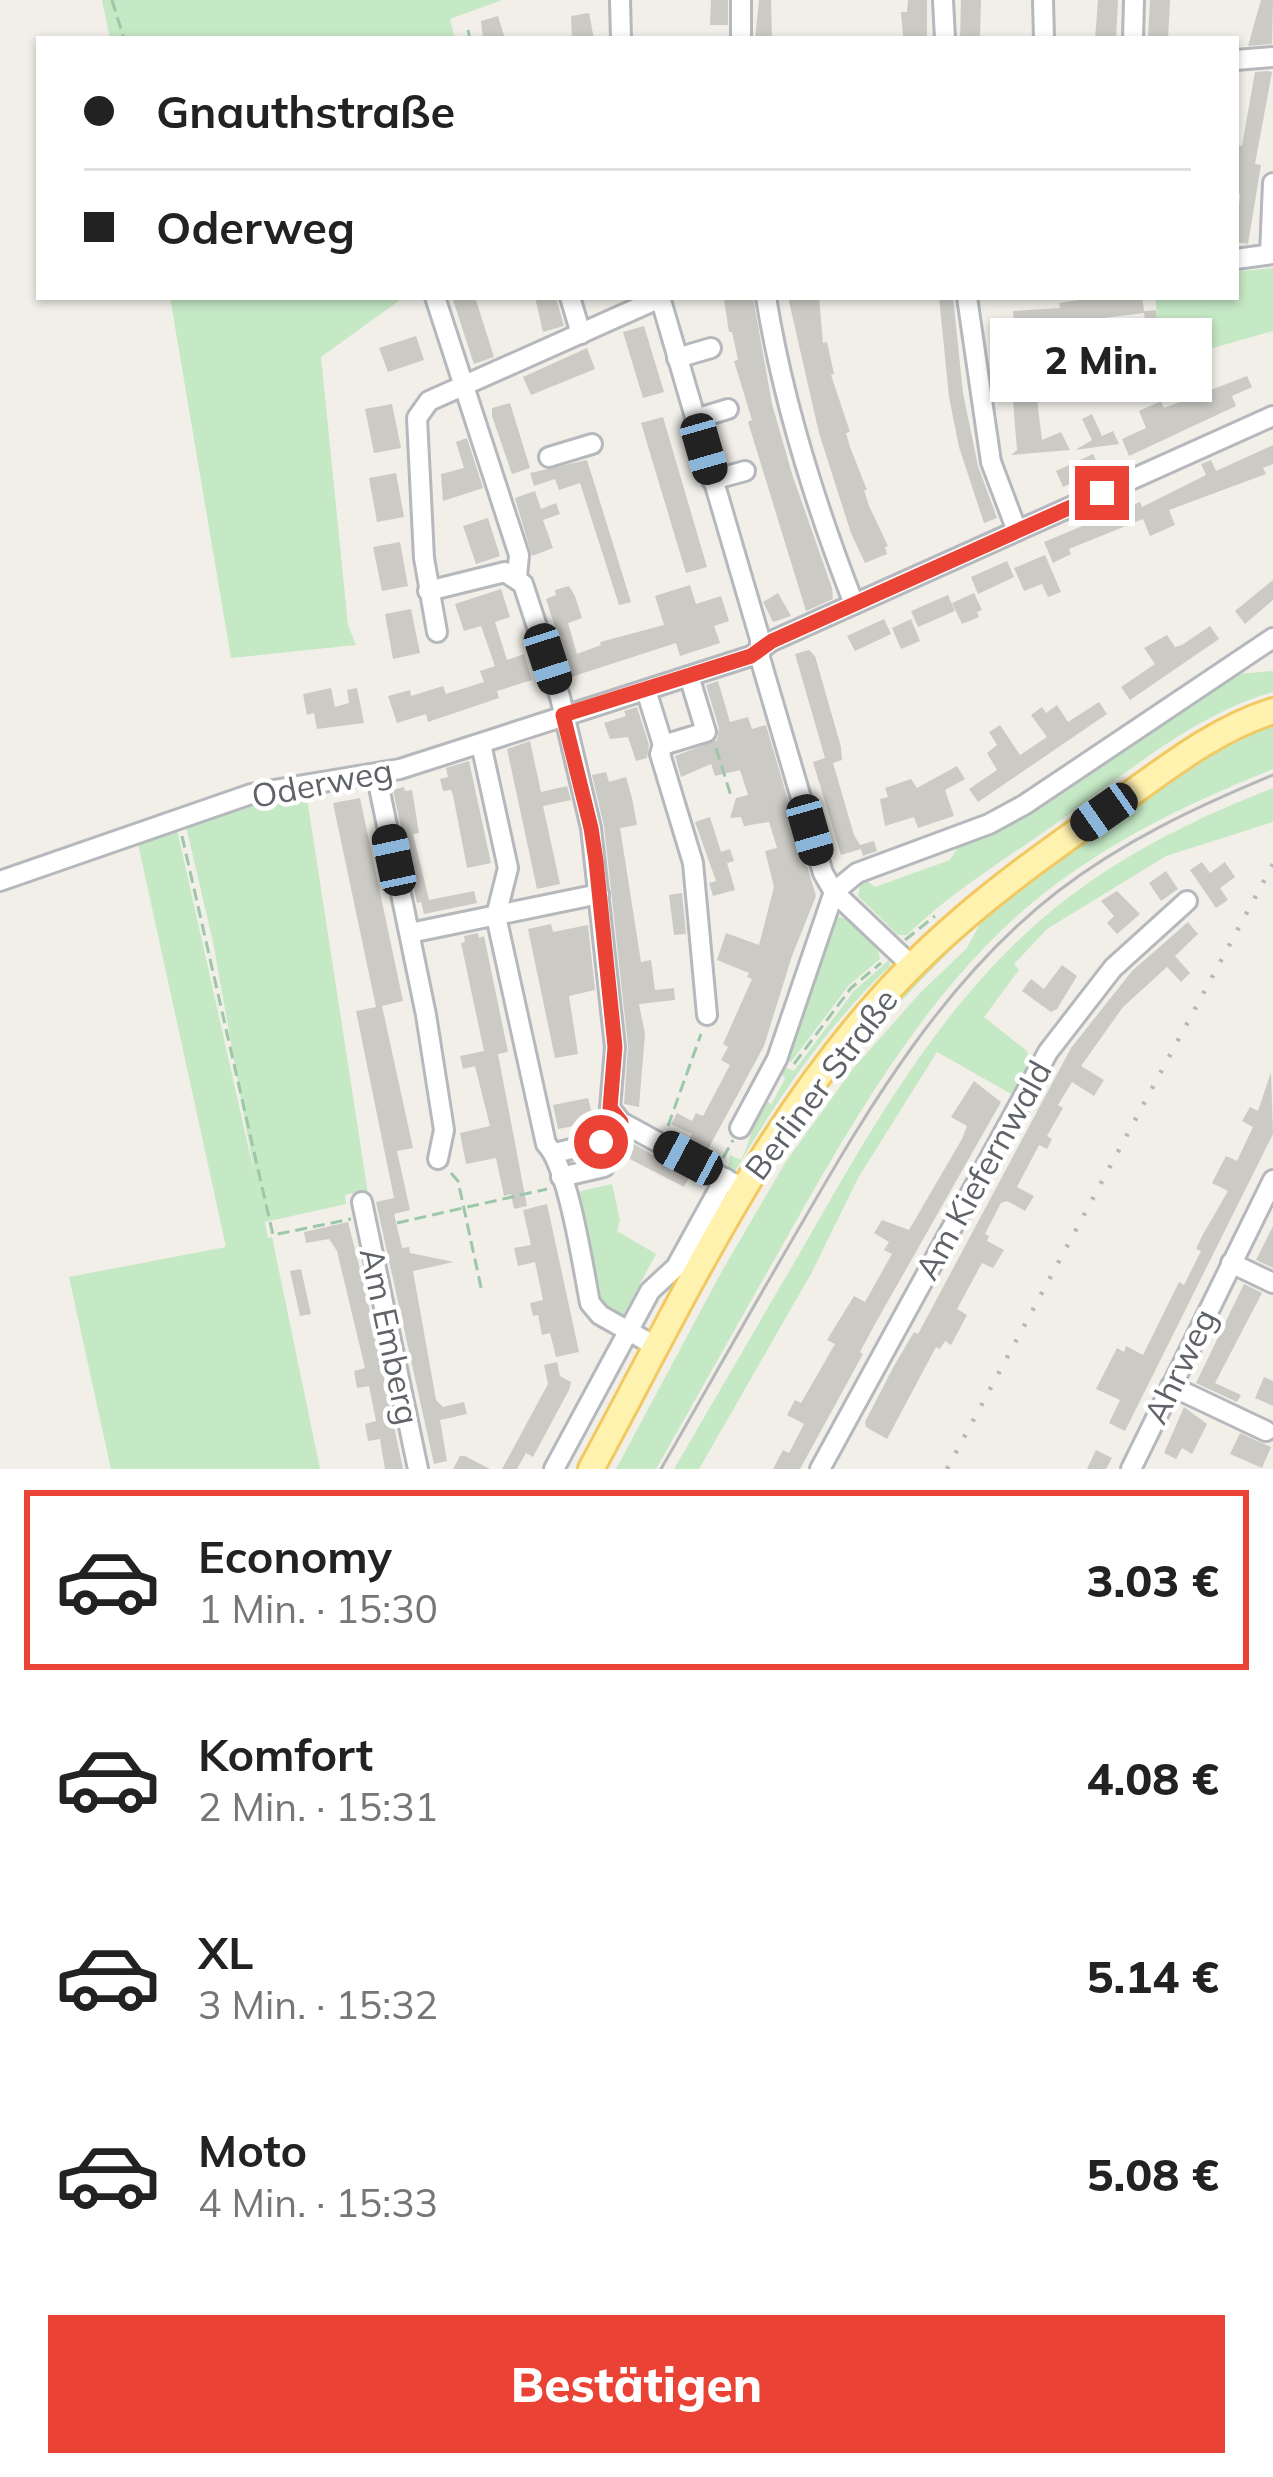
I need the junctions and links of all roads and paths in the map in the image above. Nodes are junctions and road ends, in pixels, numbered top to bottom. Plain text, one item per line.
1 (112, 0) edge
2 (620, 0) edge
3 (741, 0) edge
4 (943, 0) edge
5 (1042, 0) edge
6 (1133, 0) edge
7 (468, 30) dead end
8 (123, 36) edge
9 (469, 36) edge
10 (621, 36) edge
11 (741, 36) edge
12 (945, 36) edge
13 (1045, 36) edge
14 (1133, 36) edge
15 (1273, 57) edge
16 (1239, 60) edge
17 (1273, 184) edge
18 (1271, 254) edge
19 (1239, 259) edge
20 (436, 300) edge
21 (571, 300) edge
22 (654, 300) edge
23 (661, 300) edge
24 (767, 300) edge
25 (967, 300) edge
26 (580, 334) junction
27 (710, 348) dead end
28 (677, 358) junction
29 (466, 385) junction
30 (728, 409) dead end
31 (1273, 416) edge
32 (695, 419) junction
33 (592, 444) dead end
34 (549, 457) dead end
35 (745, 471) dead end
36 (712, 480) junction
37 (1017, 531) junction
38 (517, 577) junction
39 (428, 591) junction
40 (854, 604) junction
41 (436, 632) dead end
42 (1273, 638) edge
43 (760, 650) junction
44 (689, 676) junction
45 (646, 690) junction
46 (1273, 711) edge
47 (563, 715) junction
48 (706, 732) junction
49 (482, 744) junction
50 (663, 745) junction
51 (379, 787) dead end
52 (731, 796) dead end
53 (179, 820) junction
54 (0, 881) edge
55 (834, 892) junction
56 (599, 894) junction
57 (1187, 901) dead end
58 (496, 916) junction
59 (934, 916) dead end
60 (410, 933) junction
61 (904, 957) junction
62 (707, 1015) joint
63 (777, 1059) junction
64 (621, 1122) junction
65 (740, 1128) joint
66 (662, 1144) junction
67 (555, 1153) junction
68 (438, 1159) joint
69 (604, 1167) dead end
70 (728, 1180) junction
71 (1273, 1180) edge
72 (562, 1181) junction
73 (363, 1209) joint
74 (464, 1209) junction
75 (397, 1223) dead end
76 (1231, 1263) junction
77 (1273, 1283) edge
78 (482, 1292) dead end
79 (629, 1331) junction
80 (657, 1347) junction
81 (1171, 1386) junction
82 (1266, 1431) dead end
83 (418, 1469) edge
84 (554, 1469) edge
85 (591, 1469) edge
86 (820, 1469) edge
87 (1130, 1469) edge

1 - 8 path
2 - 10 street
3 - 11 street
4 - 12 street
5 - 13 street
6 - 14 street
7 - 9 path
15 - 16 street
17 - 18 street
18 - 19 street
20 - 29 street
21 - 26 street
22 - 26 street
23 - 28 street
24 - 40 street
25 - 37 street
26 - 29 street
27 - 28 street
28 - 32 street
29 - 38 street
29 - 39 street
30 - 32 street
31 - 37 street, Oderweg
32 - 36 street
33 - 34 street
35 - 36 street
36 - 43 street
37 - 40 street, Oderweg
38 - 39 street
38 - 47 street
39 - 41 street
40 - 43 street, Oderweg
42 - 55 street
43 - 44 street, Oderweg
43 - 55 street
44 - 45 street, Oderweg
44 - 48 street
45 - 47 street, Oderweg
45 - 50 street
46 - 61 main road, Berliner Straße
47 - 49 street, Oderweg
47 - 56 street
48 - 50 street
48 - 52 path
49 - 53 street, Oderweg
49 - 58 street
50 - 62 street
51 - 60 street
53 - 54 street, Oderweg
53 - 73 path
55 - 61 street
55 - 63 street
56 - 58 street
56 - 64 street
57 - 86 street, Am Kiefernwald
58 - 60 street
58 - 67 street
59 - 61 path
60 - 68 street
61 - 63 path
61 - 70 main road, Berliner Straße
62 - 66 path
63 - 65 street
64 - 66 street
64 - 67 street
65 - 70 path
66 - 70 street
67 - 72 street
68 - 74 path
69 - 72 street
70 - 79 street
70 - 80 main road, Berliner Straße
71 - 76 street, Ahrweg
72 - 74 path
72 - 79 street
73 - 83 street, Am Emberg
74 - 75 path
74 - 78 path
76 - 77 street
76 - 81 street, Ahrweg
79 - 80 street
79 - 84 street
80 - 85 main road, Berliner Straße
81 - 82 street
81 - 87 street, Ahrweg

